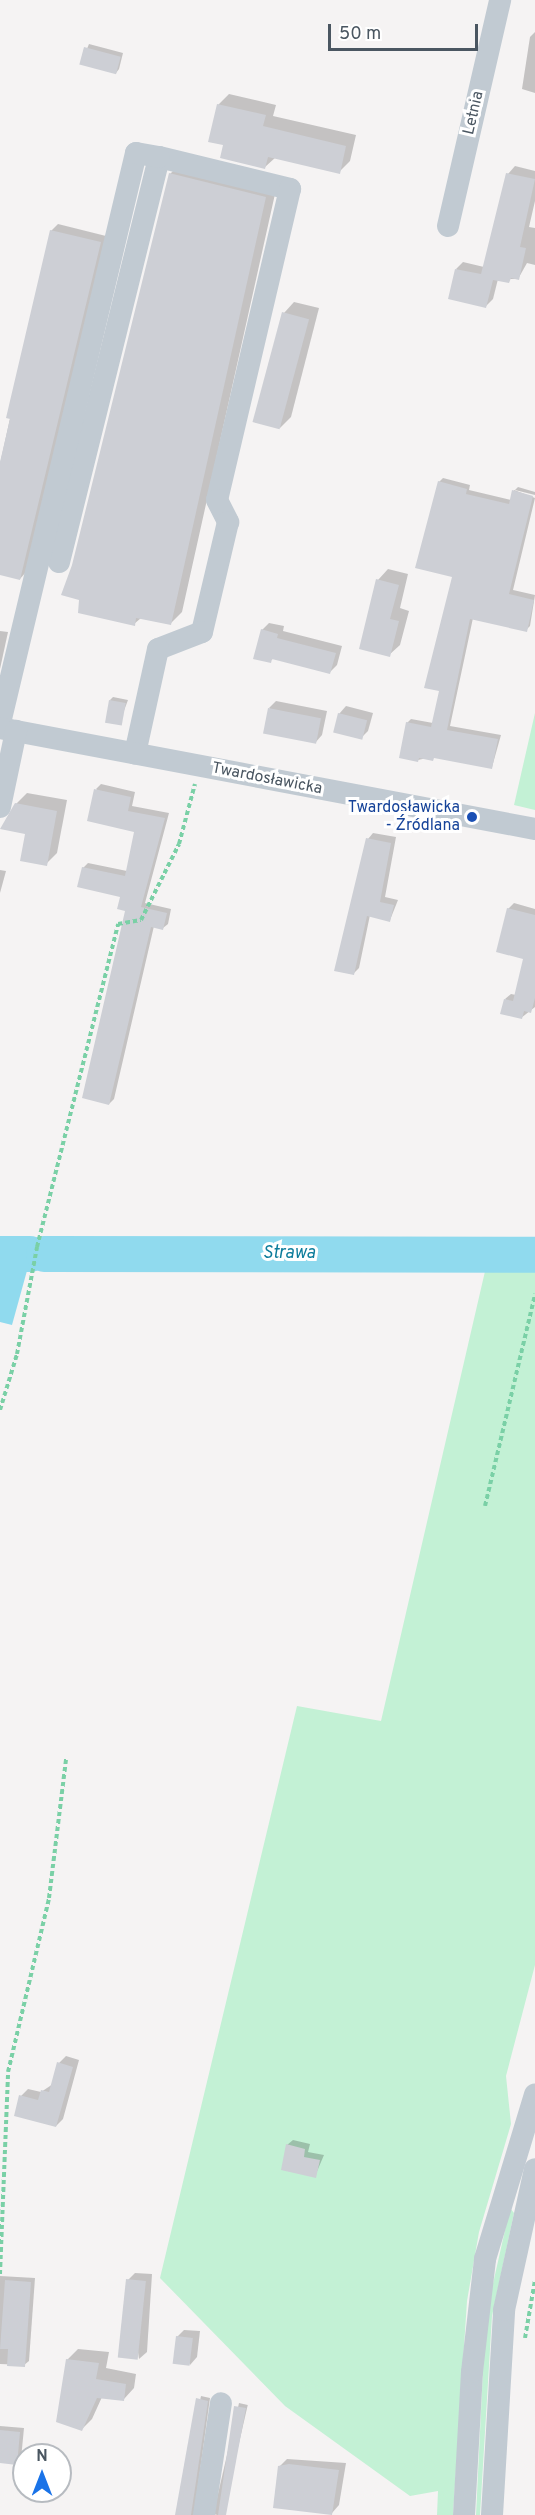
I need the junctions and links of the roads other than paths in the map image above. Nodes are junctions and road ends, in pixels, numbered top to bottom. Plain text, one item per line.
1 (500, 0) edge
2 (159, 157) junction
3 (448, 226) dead end
4 (59, 562) dead end
5 (6, 728) edge
6 (135, 754) junction
7 (0, 807) edge
8 (535, 829) edge
9 (535, 2094) edge
10 (535, 2169) edge
11 (221, 2403) dead end
12 (204, 2515) edge
13 (464, 2515) edge
14 (492, 2515) edge

1 - 3 street, Letnia
2 - 4 street
2 - 5 street
2 - 6 street
5 - 6 street, Twardosławicka
5 - 7 street
6 - 8 street, Twardosławicka
9 - 13 street
10 - 14 street
11 - 12 street

